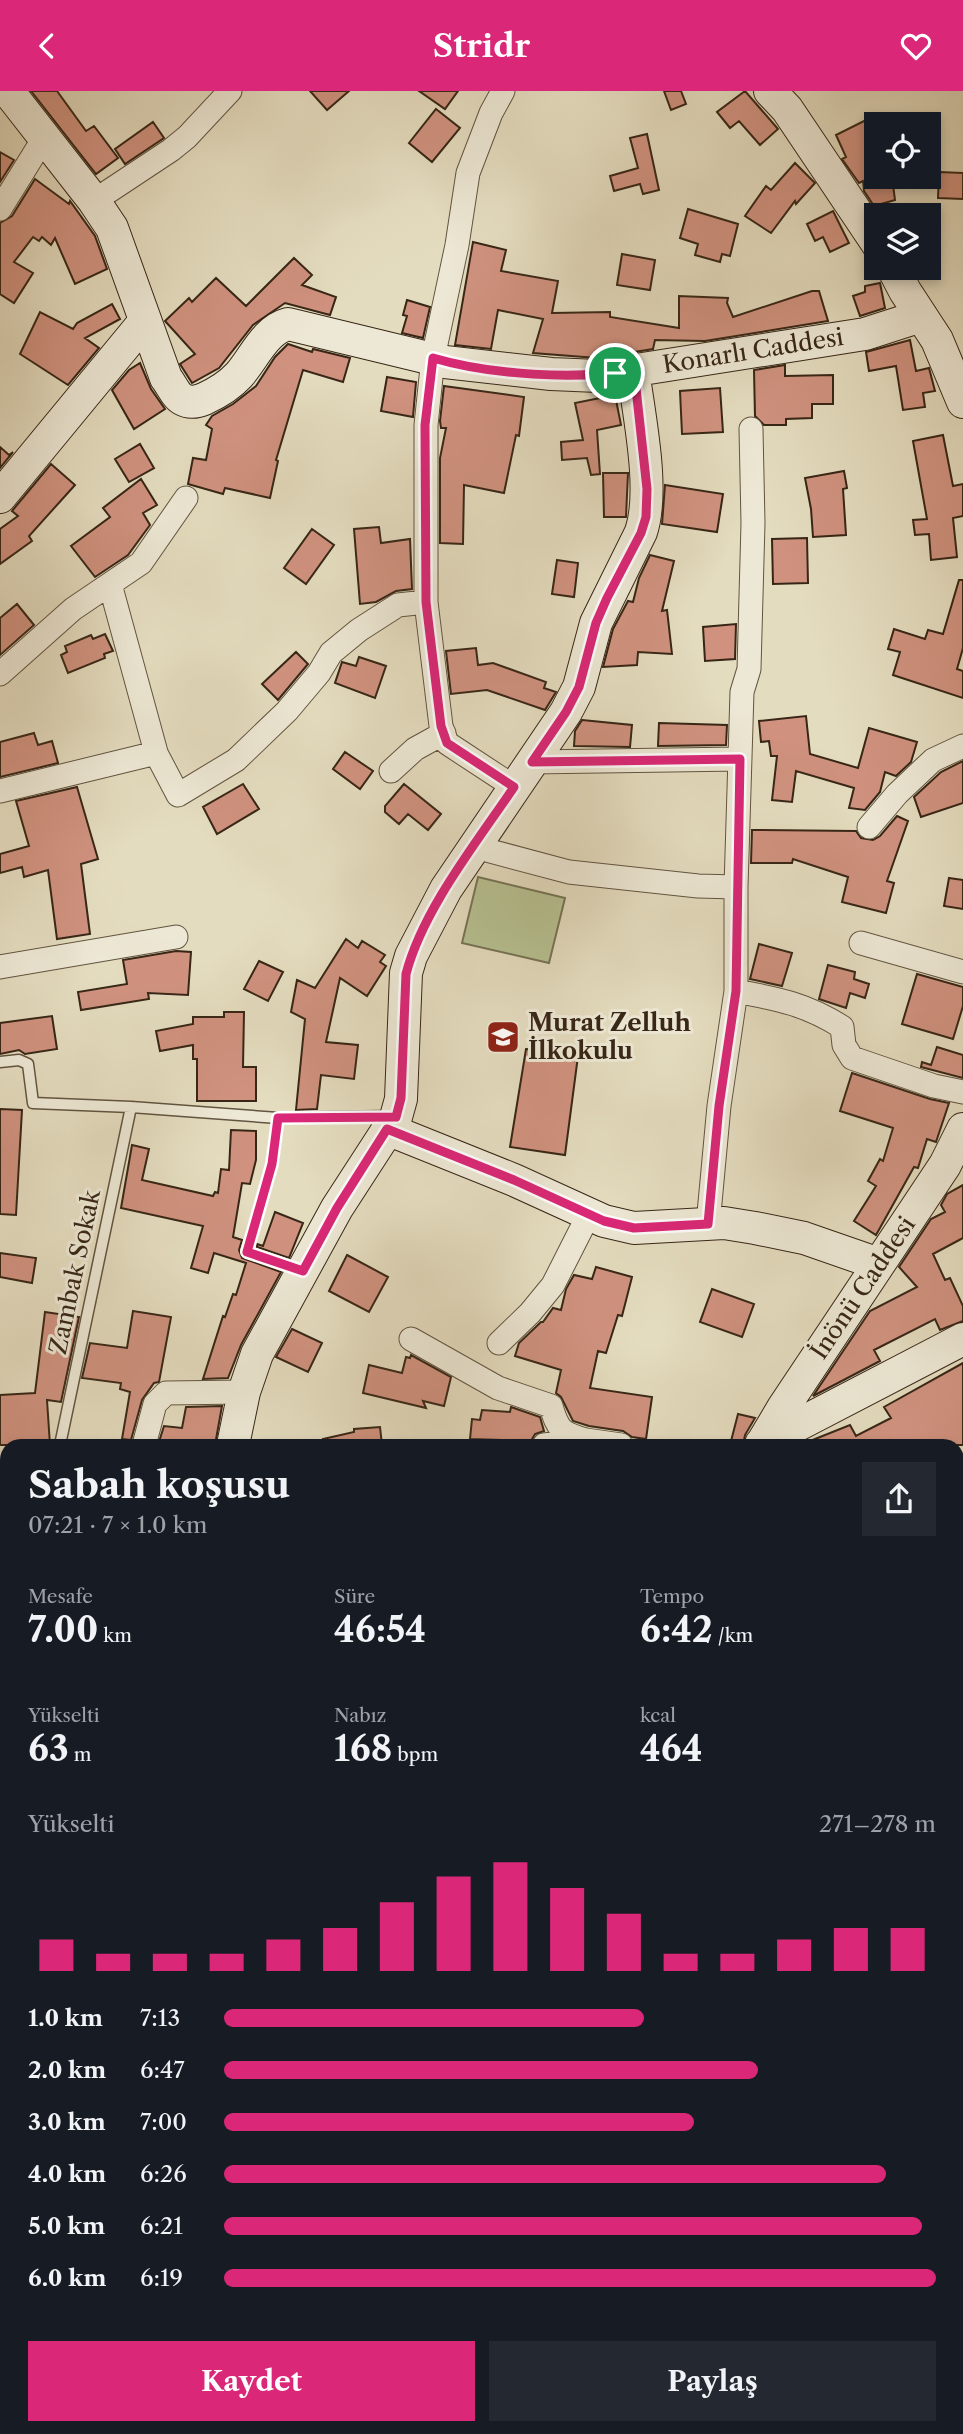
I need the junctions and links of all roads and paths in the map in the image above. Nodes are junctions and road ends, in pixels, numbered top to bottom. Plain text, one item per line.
1 (8, 91) edge
2 (230, 91) edge
3 (503, 91) edge
4 (770, 91) edge
5 (44, 138) junction
6 (94, 201) junction
7 (0, 209) edge
8 (864, 224) edge
9 (900, 280) edge
10 (921, 316) junction
11 (145, 321) junction
12 (433, 358) junction
13 (634, 370) junction
14 (963, 402) edge
15 (751, 429) dead end
16 (1, 494) edge
17 (186, 498) dead end
18 (110, 584) junction
19 (426, 602) junction
20 (0, 674) edge
21 (444, 733) junction
22 (963, 746) edge
23 (157, 756) junction
24 (740, 759) junction
25 (532, 762) junction
26 (391, 771) dead end
27 (514, 787) junction
28 (0, 791) edge
29 (869, 827) dead end
30 (475, 847) junction
31 (736, 887) junction
32 (176, 937) dead end
33 (861, 943) dead end
34 (0, 967) edge
35 (963, 972) edge
36 (736, 991) junction
37 (0, 1062) edge
38 (963, 1092) edge
39 (131, 1107) junction
40 (278, 1118) junction
41 (391, 1123) junction
42 (963, 1129) edge
43 (589, 1214) junction
44 (708, 1224) junction
45 (879, 1264) junction
46 (303, 1271) junction
47 (411, 1339) dead end
48 (963, 1339) edge
49 (499, 1343) dead end
50 (244, 1392) junction
51 (61, 1439) edge
52 (146, 1439) edge
53 (234, 1439) edge
54 (582, 1439) edge
55 (765, 1439) edge
56 (772, 1439) edge

1 - 5 street, Konarlı Caddesi
2 - 6 street
3 - 12 street
4 - 8 street
5 - 6 street, Konarlı Caddesi
5 - 7 street
6 - 11 street, Konarlı Caddesi
9 - 10 street
10 - 13 street, Konarlı Caddesi
10 - 14 street
11 - 12 street, Konarlı Caddesi
11 - 16 street
12 - 13 street, Konarlı Caddesi
12 - 19 street
13 - 25 street
15 - 24 street
17 - 18 street
18 - 20 street
18 - 23 street
19 - 21 street
19 - 23 street
21 - 26 street
21 - 27 street
22 - 29 street
23 - 28 street
24 - 25 street
24 - 31 street
25 - 27 street
27 - 30 street
30 - 31 street
30 - 41 street
31 - 36 street
32 - 34 street
33 - 35 street
36 - 38 street
36 - 44 street
37 - 39 lane
39 - 40 lane
39 - 51 lane, Zambak Sokak
40 - 41 lane
40 - 46 lane
41 - 43 street
41 - 46 street
42 - 45 street, İnönü Caddesi
43 - 44 street
43 - 49 street
44 - 45 street
45 - 55 street, İnönü Caddesi
46 - 50 street
47 - 54 street
48 - 56 street
50 - 52 street
50 - 53 street

